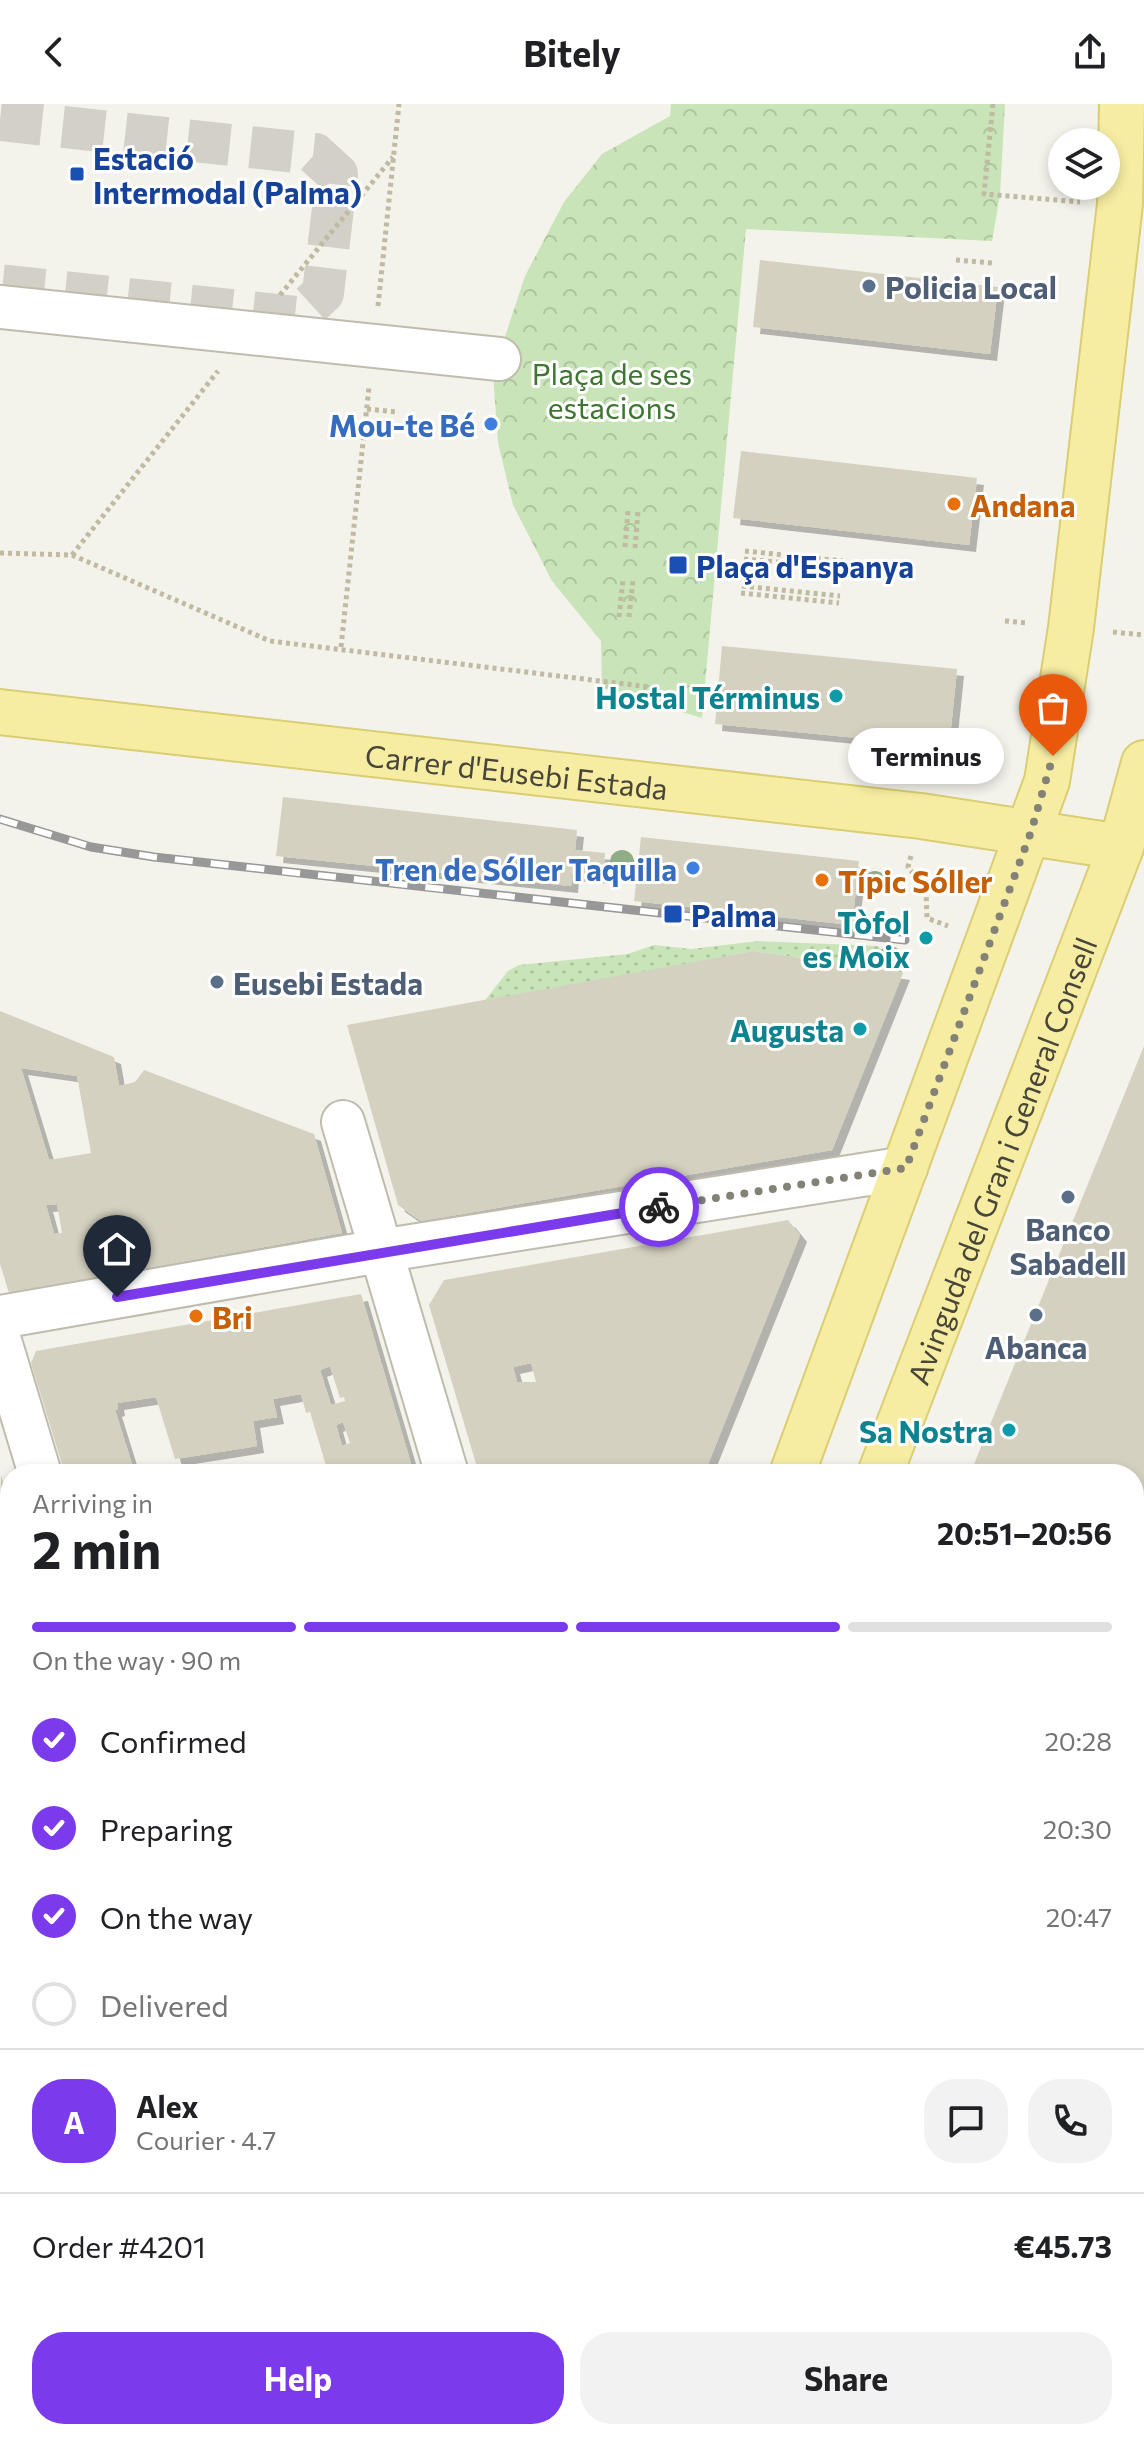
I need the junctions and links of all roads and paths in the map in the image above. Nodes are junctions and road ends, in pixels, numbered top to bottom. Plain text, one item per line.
1 (993, 104) edge
2 (1122, 104) edge
3 (1120, 204) junction
4 (956, 260) dead end
5 (992, 263) dead end
6 (0, 307) edge
7 (499, 359) dead end
8 (367, 409) dead end
9 (397, 412) dead end
10 (628, 510) dead end
11 (638, 511) dead end
12 (625, 547) dead end
13 (635, 548) dead end
14 (745, 551) dead end
15 (0, 553) edge
16 (744, 559) dead end
17 (623, 579) dead end
18 (633, 580) dead end
19 (742, 590) dead end
20 (840, 599) dead end
21 (619, 617) dead end
22 (629, 617) dead end
23 (658, 688) dead end
24 (0, 712) edge
25 (1144, 763) edge
26 (1031, 832) junction
27 (1121, 847) junction
28 (343, 1122) dead end
29 (906, 1168) junction
30 (380, 1251) junction
31 (0, 1317) edge
32 (0, 1341) edge
33 (37, 1464) edge
34 (444, 1464) edge
35 (796, 1464) edge
36 (884, 1464) edge

1 - 3 path
2 - 3 main road
3 - 26 main road
4 - 5 path
6 - 7 street
8 - 9 path
10 - 12 path
11 - 13 path
14 - 16 path
15 - 23 path
17 - 21 path
18 - 22 path
19 - 20 path
24 - 26 main road, Carrer d'Eusebi Estada
25 - 27 main road
26 - 27 main road, Carrer d'Eusebi Estada
26 - 29 main road
27 - 36 main road, Avinguda del Gran i General Consell
28 - 30 street
29 - 30 street
29 - 35 main road
30 - 31 street
30 - 34 street
32 - 33 street

